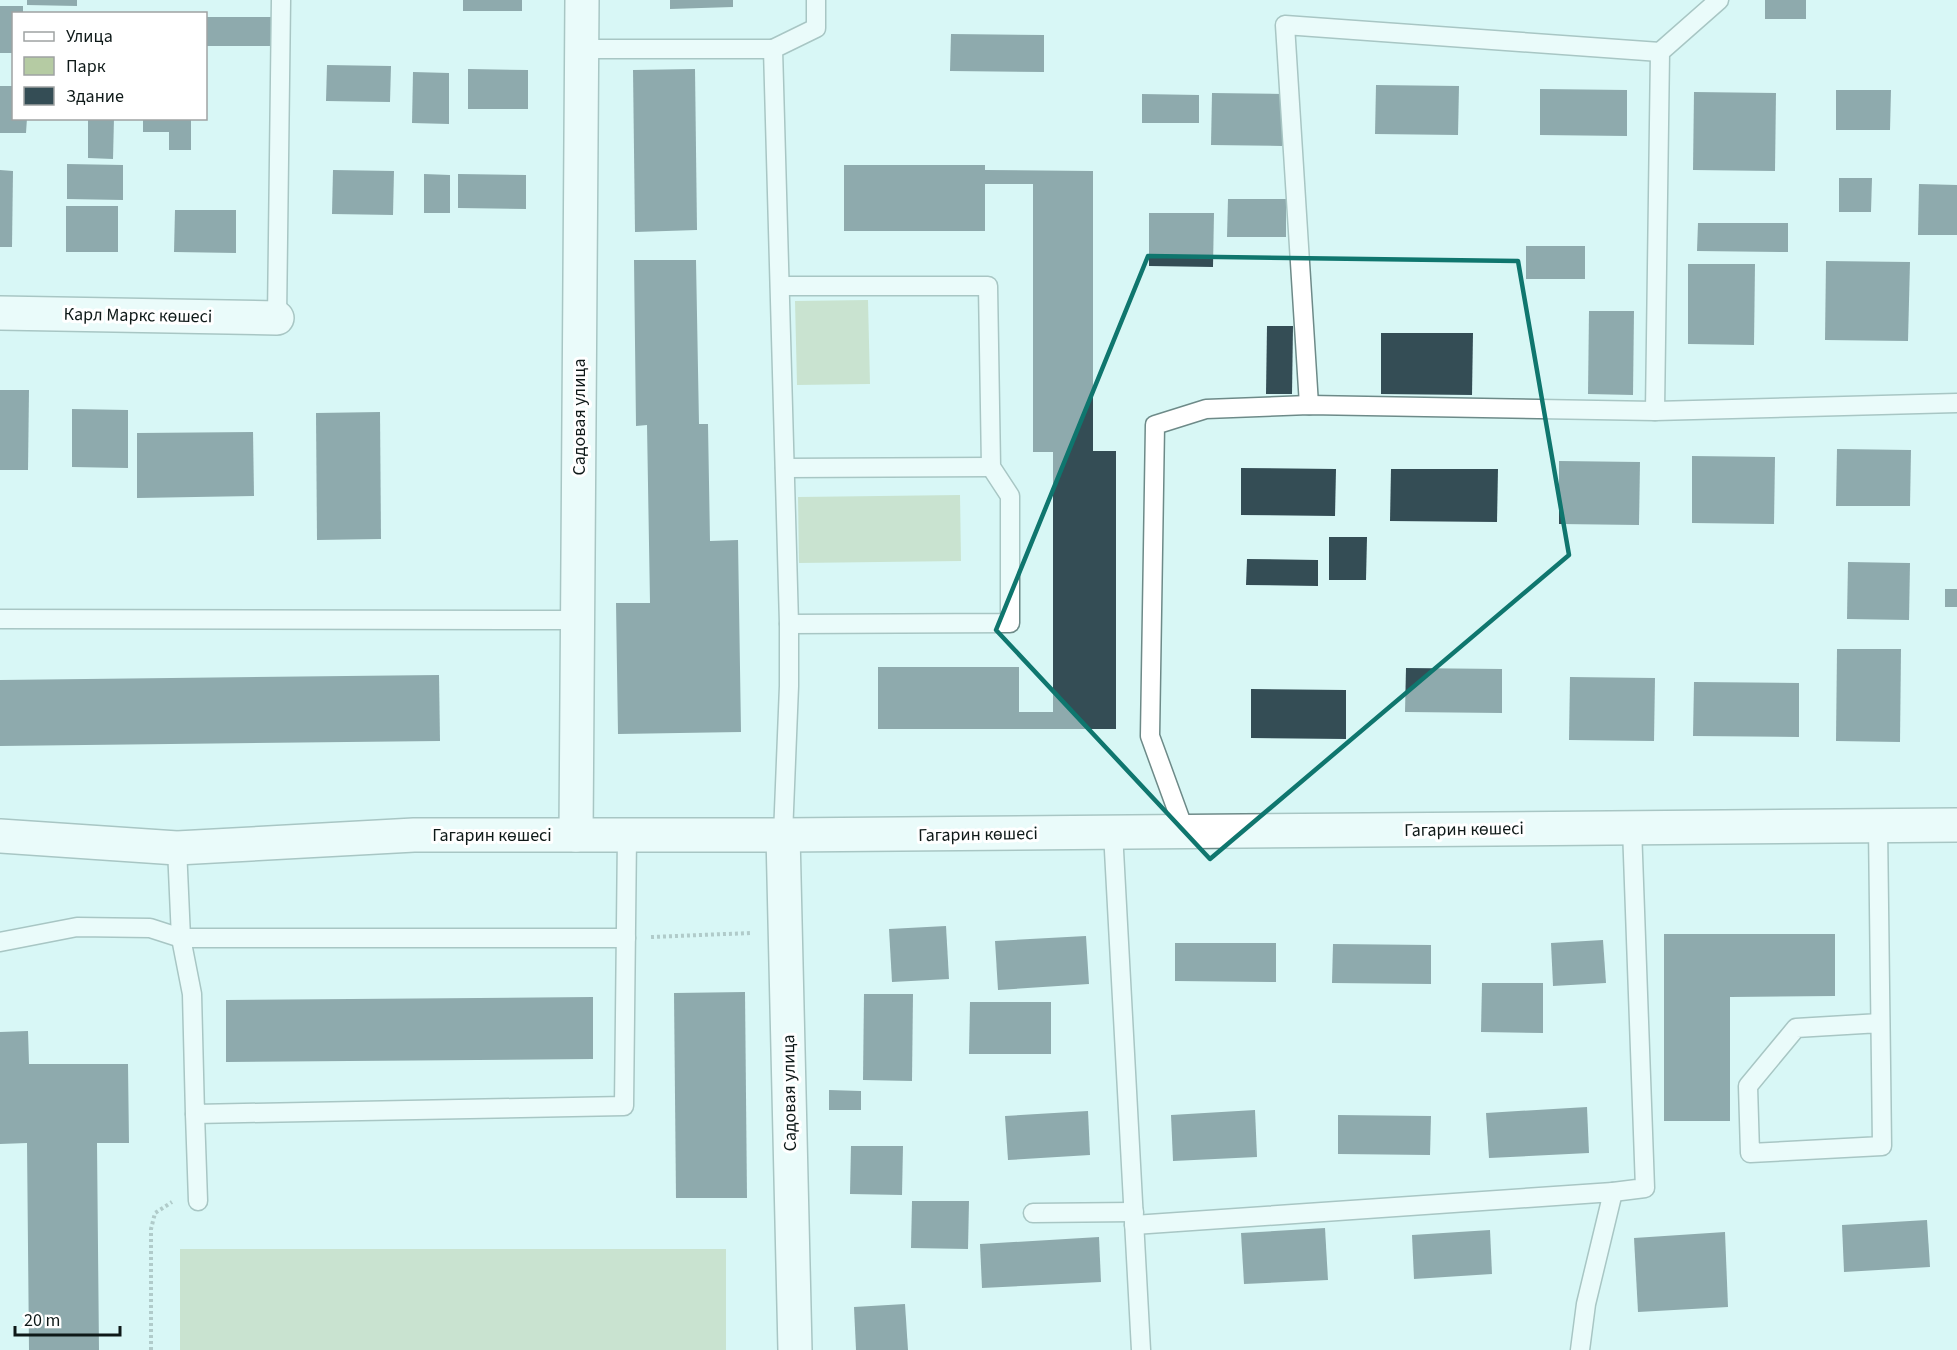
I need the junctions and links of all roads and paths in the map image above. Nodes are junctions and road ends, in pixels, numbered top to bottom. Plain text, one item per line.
1 (281, 0) edge
2 (582, 0) edge
3 (816, 0) edge
4 (1719, 0) edge
5 (582, 49) junction
6 (773, 49) junction
7 (1660, 52) junction
8 (780, 286) junction
9 (0, 313) edge
10 (276, 318) joint
11 (1957, 403) edge
12 (1309, 405) junction
13 (1655, 411) junction
14 (991, 467) junction
15 (785, 468) junction
16 (0, 619) edge
17 (577, 620) junction
18 (789, 624) junction
19 (1957, 825) edge
20 (1878, 826) junction
21 (1632, 828) junction
22 (1113, 832) junction
23 (1185, 832) junction
24 (576, 835) junction
25 (627, 835) junction
26 (0, 836) edge
27 (783, 836) junction
28 (177, 849) junction
29 (784, 932) junction
30 (181, 938) junction
31 (626, 938) junction
32 (0, 942) edge
33 (1880, 1023) junction
34 (195, 1114) junction
35 (1613, 1192) junction
36 (198, 1201) joint
37 (1033, 1213) dead end
38 (1134, 1218) junction
39 (151, 1350) edge
40 (795, 1350) edge
41 (1141, 1350) edge
42 (1580, 1350) edge

1 - 10 lane
2 - 5 street, Садовая улица
3 - 6 lane
4 - 7 lane
5 - 6 lane
5 - 17 street, Садовая улица
6 - 8 lane
7 - 12 lane
7 - 13 lane
8 - 14 lane
8 - 15 lane
9 - 10 street, Карл Маркс көшесі
11 - 13 lane
12 - 13 lane
12 - 23 lane
14 - 15 lane
14 - 18 lane
15 - 18 lane
16 - 17 lane
17 - 24 street, Садовая улица
18 - 27 lane
19 - 20 street, Гагарин көшесі
20 - 21 street, Гагарин көшесі
20 - 33 lane
21 - 23 street, Гагарин көшесі
21 - 35 lane
22 - 23 street, Гагарин көшесі
22 - 27 street, Гагарин көшесі
22 - 38 lane
24 - 25 street, Гагарин көшесі
24 - 28 street, Гагарин көшесі
25 - 27 street, Гагарин көшесі
25 - 31 lane
26 - 28 street, Гагарин көшесі
27 - 29 street, Садовая улица
28 - 30 lane
29 - 31 path
29 - 40 street, Садовая улица
30 - 31 lane
30 - 32 lane
30 - 34 lane
31 - 34 lane
33 - 33 lane
34 - 36 lane
35 - 38 lane
35 - 42 lane
36 - 39 path
37 - 38 lane
38 - 41 lane

